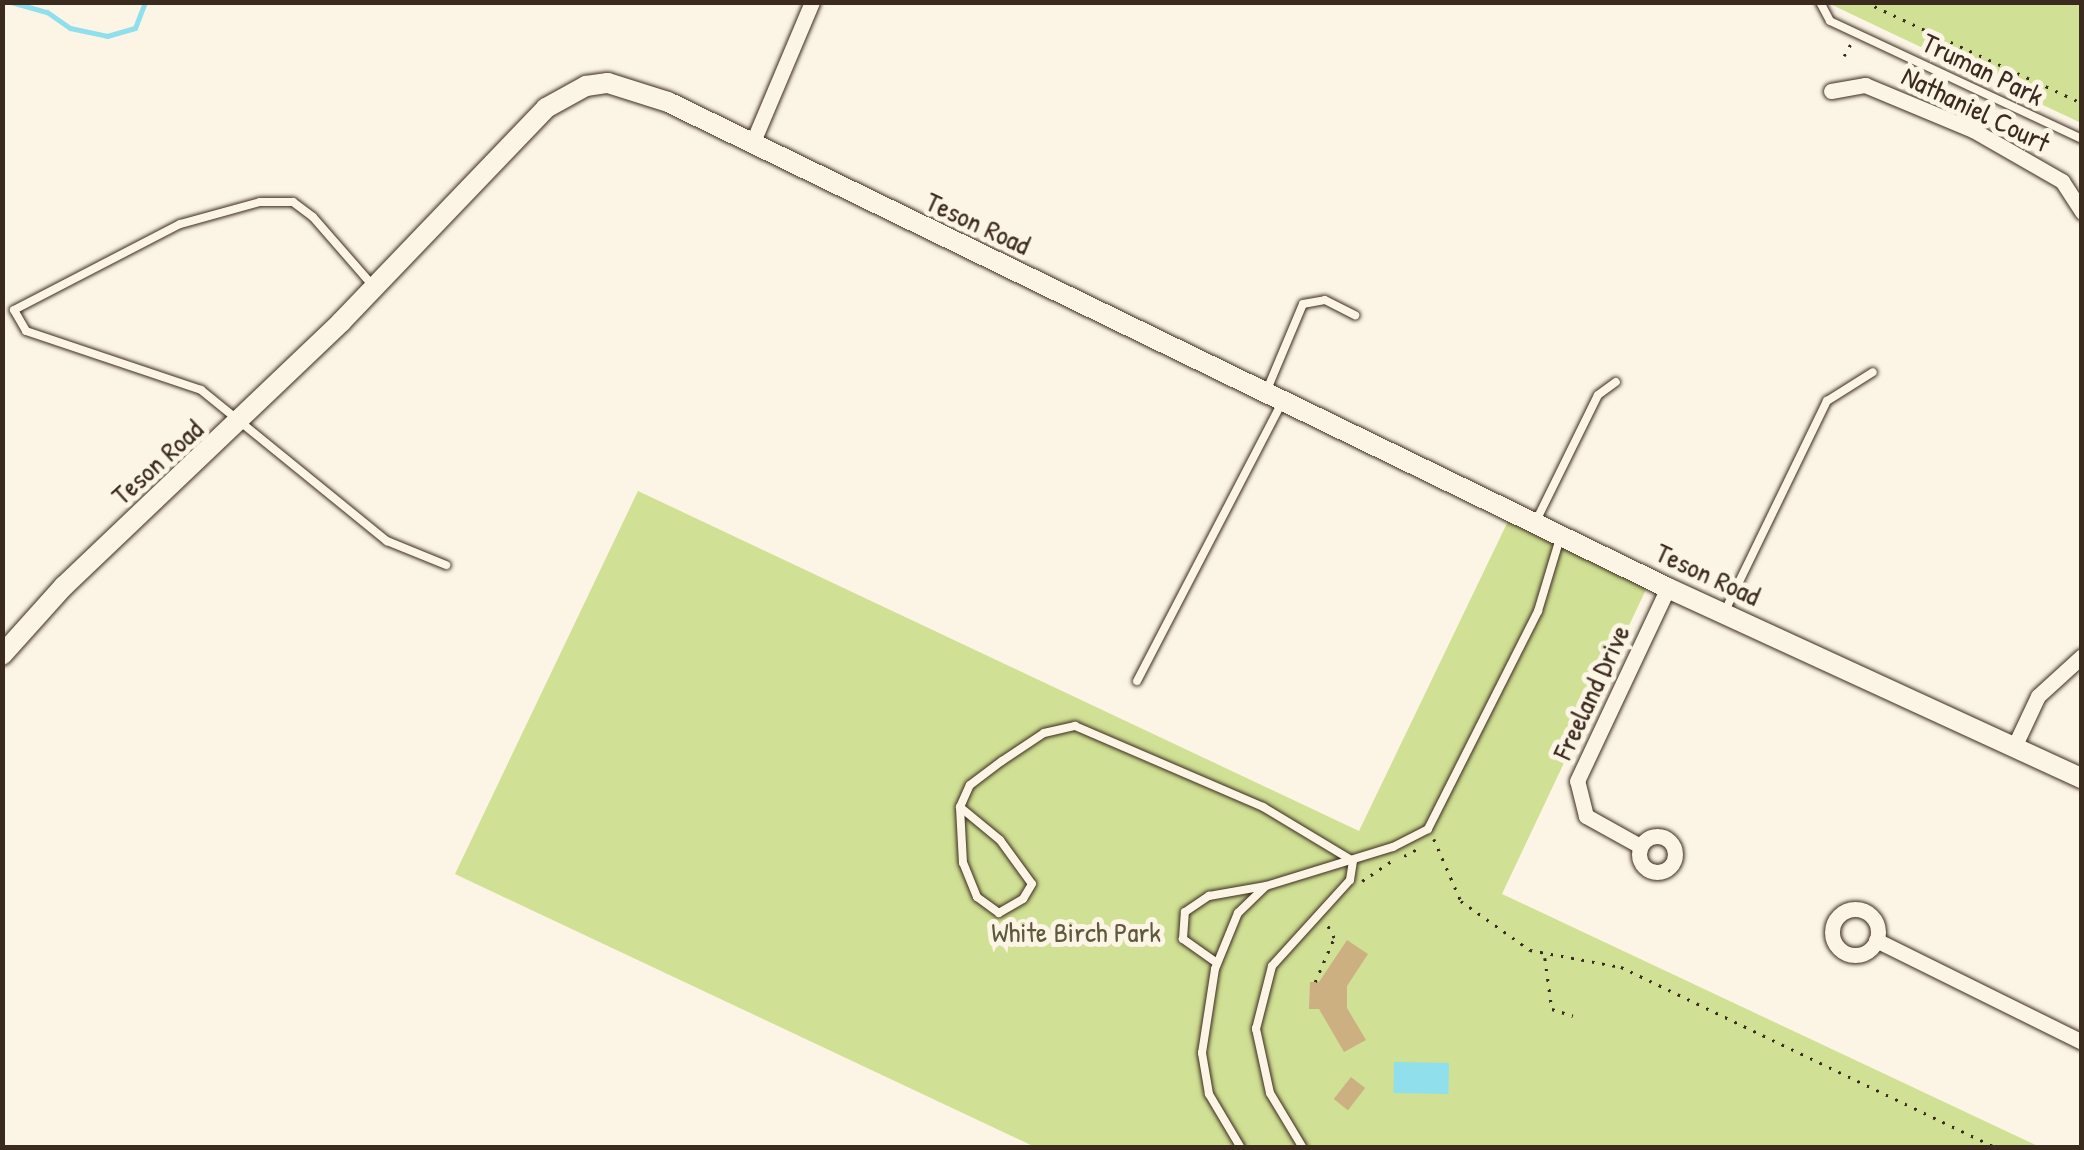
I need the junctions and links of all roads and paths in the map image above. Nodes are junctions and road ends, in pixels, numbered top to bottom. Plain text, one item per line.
1 (812, 2) edge
2 (1783, 2) edge
3 (1812, 2) edge
4 (1820, 2) edge
5 (1865, 2) edge
6 (1850, 44) dead end
7 (1844, 56) dead end
8 (1987, 60) junction
9 (1957, 82) junction
10 (1831, 91) dead end
11 (2082, 102) edge
12 (2082, 139) edge
13 (752, 144) junction
14 (2082, 212) edge
15 (374, 287) junction
16 (1355, 315) dead end
17 (1873, 372) dead end
18 (1616, 382) dead end
19 (1274, 396) junction
20 (242, 420) junction
21 (1536, 521) junction
22 (1561, 534) junction
23 (446, 565) dead end
24 (1668, 588) junction
25 (1724, 613) junction
26 (2, 655) edge
27 (2082, 656) edge
28 (1137, 681) dead end
29 (2014, 746) junction
30 (2082, 778) edge
31 (960, 807) junction
32 (1640, 846) dead end
33 (1353, 861) junction
34 (1266, 886) junction
35 (1358, 886) dead end
36 (1326, 920) dead end
37 (1876, 940) dead end
38 (1545, 956) junction
39 (1217, 964) junction
40 (1315, 982) dead end
41 (1572, 1016) dead end
42 (2082, 1042) edge
43 (1241, 1148) edge
44 (1303, 1148) edge
45 (1997, 1148) edge

1 - 13 street
2 - 3 path
4 - 9 lane, Truman Park
5 - 8 path
6 - 7 path
8 - 9 path
8 - 11 path
9 - 12 lane, Truman Park
10 - 14 street, Nathaniel Court
13 - 15 street, Teson Road
13 - 19 street, Teson Road
15 - 20 street, Teson Road
15 - 20 lane
16 - 19 lane
17 - 25 lane
18 - 21 lane
19 - 21 street, Teson Road
19 - 28 lane
20 - 23 lane
20 - 26 street, Teson Road
21 - 22 street, Teson Road
22 - 24 street, Teson Road
22 - 33 lane
24 - 25 street, Teson Road
24 - 32 street, Freeland Drive
25 - 29 street, Teson Road
27 - 29 street
29 - 30 street, Teson Road
31 - 31 lane
31 - 33 lane
33 - 34 lane
33 - 44 lane
34 - 39 lane
34 - 39 lane
35 - 38 path
36 - 40 path
37 - 42 street
38 - 41 path
38 - 45 path
39 - 43 lane

